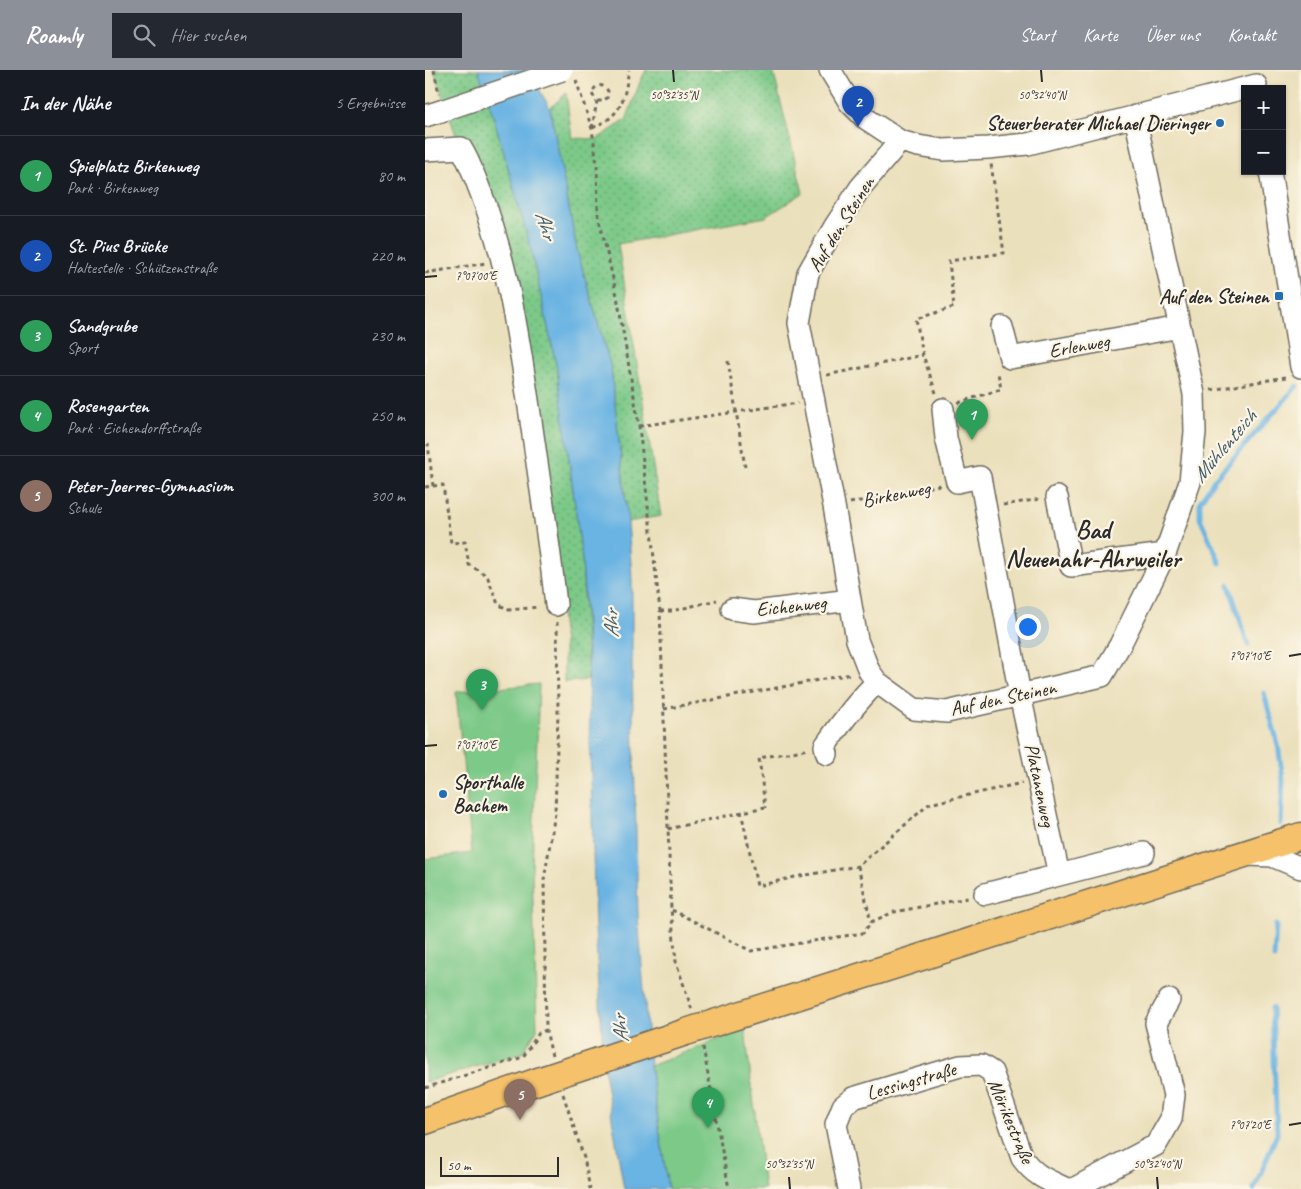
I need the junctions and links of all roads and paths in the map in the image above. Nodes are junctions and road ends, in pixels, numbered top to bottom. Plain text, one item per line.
1 (434, 70) edge
2 (629, 70) edge
3 (830, 70) edge
4 (569, 74) edge
5 (1255, 81) edge
6 (597, 101) junction
7 (435, 107) edge
8 (1135, 116) junction
9 (592, 129) junction
10 (900, 141) junction
11 (988, 148) junction
12 (425, 150) edge
13 (1271, 175) edge
14 (502, 260) junction
15 (425, 273) edge
16 (1002, 327) dead end
17 (1181, 327) junction
18 (923, 355) junction
19 (1010, 358) junction
20 (727, 362) dead end
21 (1297, 371) edge
22 (809, 378) junction
23 (1194, 394) junction
24 (813, 401) junction
25 (943, 409) junction
26 (736, 411) junction
27 (639, 426) junction
28 (428, 444) dead end
29 (745, 467) dead end
30 (957, 482) junction
31 (433, 486) junction
32 (425, 487) edge
33 (1057, 497) joint
34 (834, 506) junction
35 (985, 508) junction
36 (1165, 554) junction
37 (850, 600) junction
38 (556, 605) junction
39 (732, 609) joint
40 (660, 611) junction
41 (873, 676) junction
42 (1020, 695) junction
43 (664, 708) junction
44 (826, 750) joint
45 (1038, 780) junction
46 (741, 811) junction
47 (668, 829) junction
48 (1301, 836) edge
49 (1144, 853) dead end
50 (1248, 854) junction
51 (858, 866) junction
52 (1301, 868) edge
53 (1059, 875) junction
54 (985, 894) joint
55 (671, 909) junction
56 (871, 922) junction
57 (1169, 1000) dead end
58 (690, 1025) junction
59 (546, 1030) junction
60 (704, 1056) dead end
61 (981, 1065) joint
62 (553, 1078) junction
63 (425, 1088) edge
64 (425, 1122) edge
65 (590, 1189) edge
66 (729, 1189) edge
67 (849, 1189) edge
68 (1067, 1189) edge
69 (1073, 1189) edge

1 - 7 path
2 - 9 path
3 - 10 street
4 - 7 street, bridge
4 - 9 path
5 - 8 street
6 - 6 path
6 - 9 path
8 - 11 street
8 - 17 street, Auf den Steinen
9 - 27 path
10 - 11 street
10 - 22 street, Auf den Steinen
11 - 18 path
12 - 14 street
13 - 21 street
14 - 15 path
14 - 38 street
16 - 19 street
17 - 19 street, Erlenweg
17 - 23 street, Auf den Steinen
18 - 22 path
18 - 25 path
19 - 25 path
20 - 26 path
21 - 23 path
22 - 24 street, Auf den Steinen
23 - 36 street, Auf den Steinen
24 - 26 path
24 - 34 street, Auf den Steinen
25 - 30 street, Birkenweg
26 - 27 path
26 - 29 path
27 - 40 path
28 - 31 path
30 - 34 path, Birkenweg
30 - 35 street, Birkenweg
31 - 32 path
31 - 38 path
33 - 35 path
33 - 36 street
34 - 37 street, Auf den Steinen
35 - 42 street, Birkenweg
36 - 42 street, Auf den Steinen
37 - 39 street, Eichenweg
37 - 41 street, Auf den Steinen
38 - 59 path
39 - 40 path
40 - 43 path
41 - 42 street, Auf den Steinen
41 - 43 path
41 - 44 street
42 - 45 street, Platanenweg
43 - 47 path
44 - 46 path
45 - 51 path
45 - 53 street, Platanenweg
46 - 47 path
46 - 51 path
47 - 55 path
48 - 50 main road
49 - 53 street
50 - 52 street
50 - 58 main road
51 - 56 path
53 - 54 street
54 - 56 path
55 - 56 path
55 - 58 path
57 - 69 street
58 - 62 main road, bridge
59 - 62 path
59 - 63 path
60 - 66 path
61 - 67 street, Lessingstraße
61 - 68 street, Mörikestraße
62 - 64 main road
62 - 65 path

